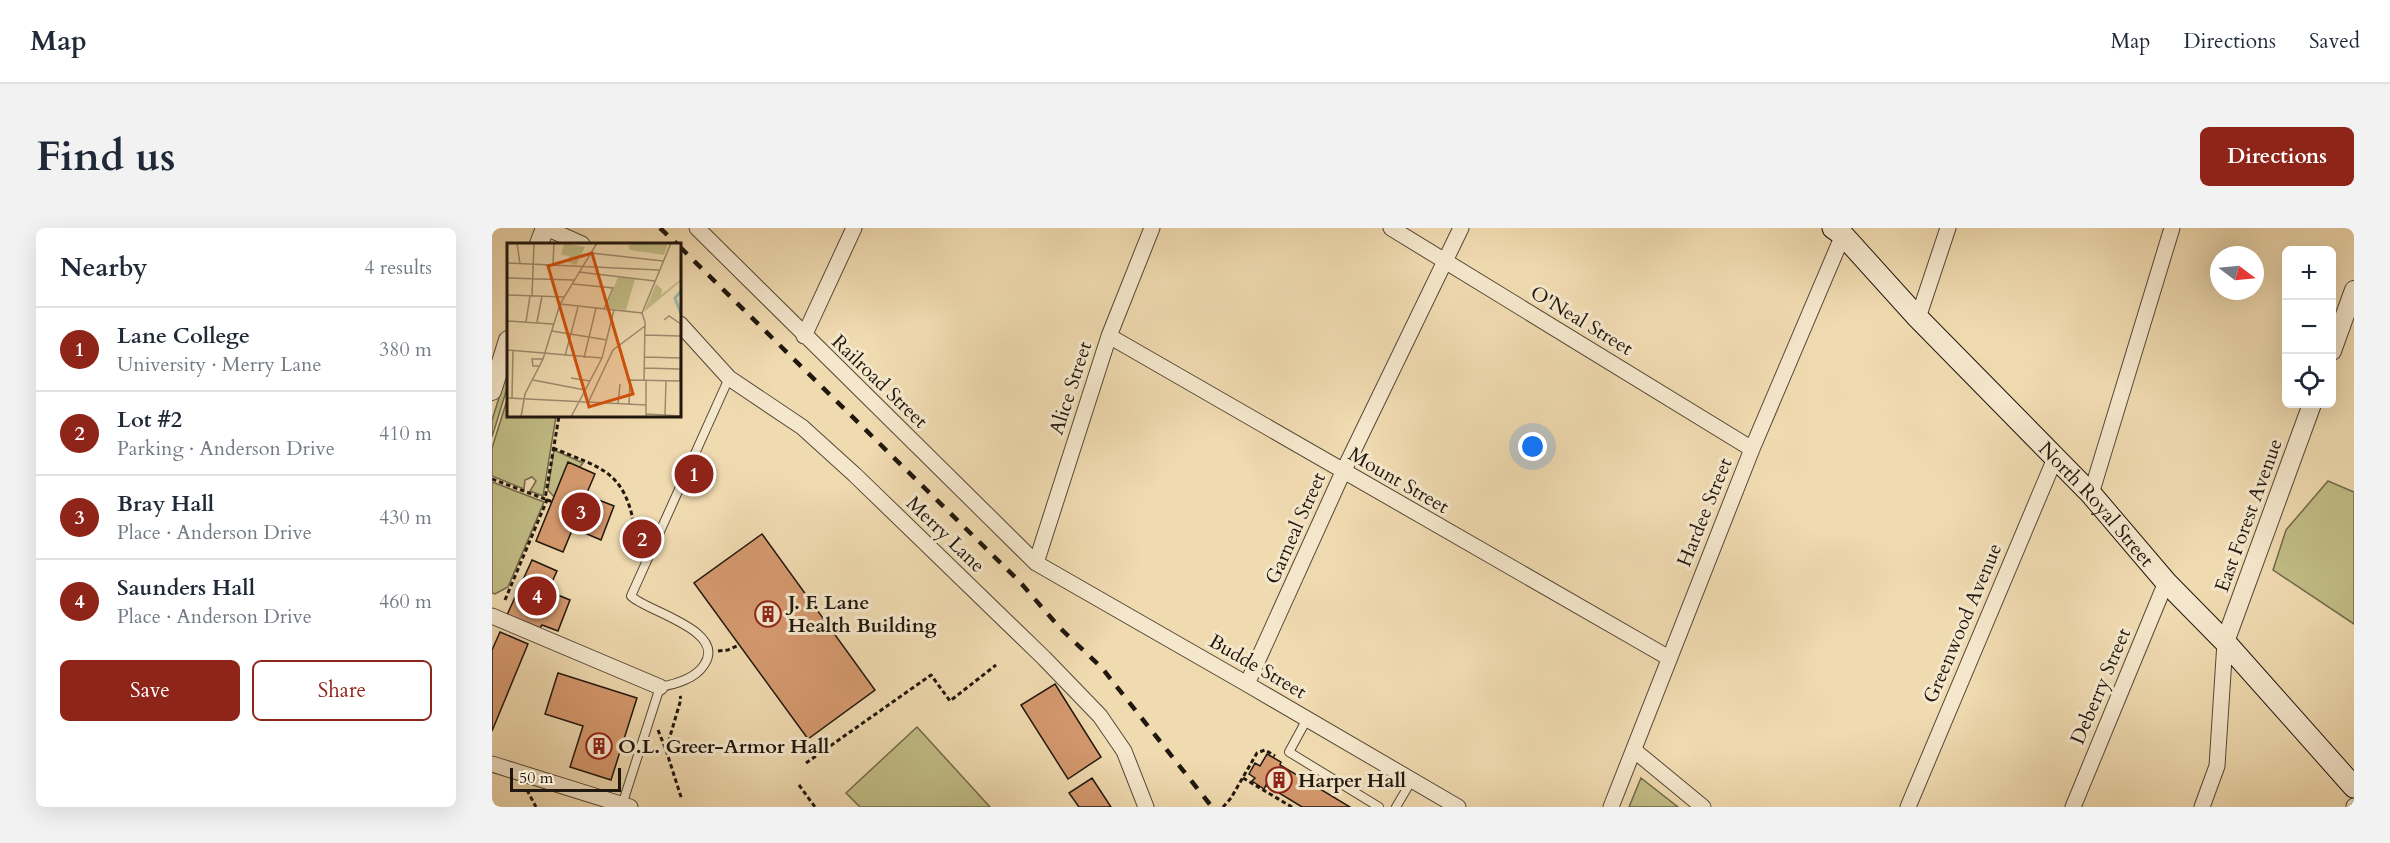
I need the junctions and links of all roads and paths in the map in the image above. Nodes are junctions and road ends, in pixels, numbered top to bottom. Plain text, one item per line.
1 (545, 228) edge
2 (697, 228) edge
3 (720, 228) edge
4 (854, 228) edge
5 (1152, 228) edge
6 (1390, 228) edge
7 (1461, 228) edge
8 (1948, 228) edge
9 (2172, 228) edge
10 (1838, 232) edge
11 (539, 243) edge
12 (580, 243) edge
13 (713, 243) junction
14 (1446, 261) junction
15 (2354, 290) edge
16 (1918, 318) junction
17 (681, 325) edge
18 (804, 336) junction
19 (1109, 336) junction
20 (2336, 338) edge
21 (507, 343) edge
22 (729, 378) junction
23 (492, 392) edge
24 (2312, 408) edge
25 (559, 417) edge
26 (553, 447) junction
27 (1752, 449) junction
28 (2056, 456) junction
29 (1343, 472) junction
30 (492, 479) edge
31 (2091, 494) junction
32 (546, 499) junction
33 (553, 502) dead end
34 (634, 525) dead end
35 (1036, 563) junction
36 (2166, 582) junction
37 (505, 600) dead end
38 (492, 615) edge
39 (2225, 642) junction
40 (739, 645) dead end
41 (707, 652) junction
42 (1669, 658) junction
43 (996, 665) dead end
44 (1247, 684) junction
45 (660, 687) junction
46 (680, 696) dead end
47 (1307, 719) junction
48 (656, 724) dead end
49 (666, 750) junction
50 (1635, 751) junction
51 (1275, 756) dead end
52 (806, 763) dead end
53 (492, 764) edge
54 (1243, 778) junction
55 (1412, 780) junction
56 (523, 783) dead end
57 (799, 785) dead end
58 (2354, 787) edge
59 (682, 800) dead end
60 (626, 806) edge
61 (536, 807) edge
62 (815, 807) edge
63 (1146, 807) edge
64 (1223, 807) edge
65 (1292, 807) edge
66 (1379, 807) edge
67 (1396, 807) edge
68 (1458, 807) edge
69 (1611, 807) edge
70 (1703, 807) edge
71 (1908, 807) edge
72 (2073, 807) edge
73 (2202, 807) edge

1 - 11 street
1 - 12 street
2 - 13 street, Railroad Street
3 - 13 street
4 - 18 street
5 - 19 street, Alice Street
6 - 14 street, O'Neal Street
7 - 14 street, Garneal Street
8 - 16 street
9 - 31 street
10 - 16 main road, North Royal Street
10 - 27 street, Hardee Street
13 - 18 street, Railroad Street
14 - 27 street, O'Neal Street
14 - 29 street, Garneal Street
15 - 20 street
16 - 28 main road, North Royal Street
17 - 22 street, Merry Lane
18 - 35 street, Railroad Street
19 - 29 street, Mount Street
19 - 35 street, Alice Street
21 - 23 street
22 - 41 lane
22 - 63 street, Merry Lane
24 - 39 street, East Forest Avenue
25 - 26 path
26 - 32 path
26 - 34 path
27 - 42 street, Hardee Street
28 - 31 main road, North Royal Street
28 - 71 street, Greenwood Avenue
29 - 42 street, Mount Street
29 - 44 street, Garneal Street
30 - 32 path
31 - 36 main road, North Royal Street
32 - 33 path
32 - 37 path
35 - 44 street, Budde Street
36 - 39 main road, North Royal Street
36 - 72 street, Deberry Street
38 - 45 street
39 - 58 main road, North Royal Street
39 - 73 street
40 - 41 path
41 - 45 lane
42 - 50 street, Hardee Street
43 - 52 path
44 - 47 street, Budde Street
45 - 60 lane
46 - 49 path
47 - 55 street, Budde Street
47 - 66 lane
48 - 49 path
49 - 59 path
50 - 69 street, Hardee Street
50 - 70 street
51 - 54 path
53 - 60 street
54 - 64 path
54 - 65 path
55 - 67 lane
55 - 68 street, Budde Street
56 - 61 path
57 - 62 path

